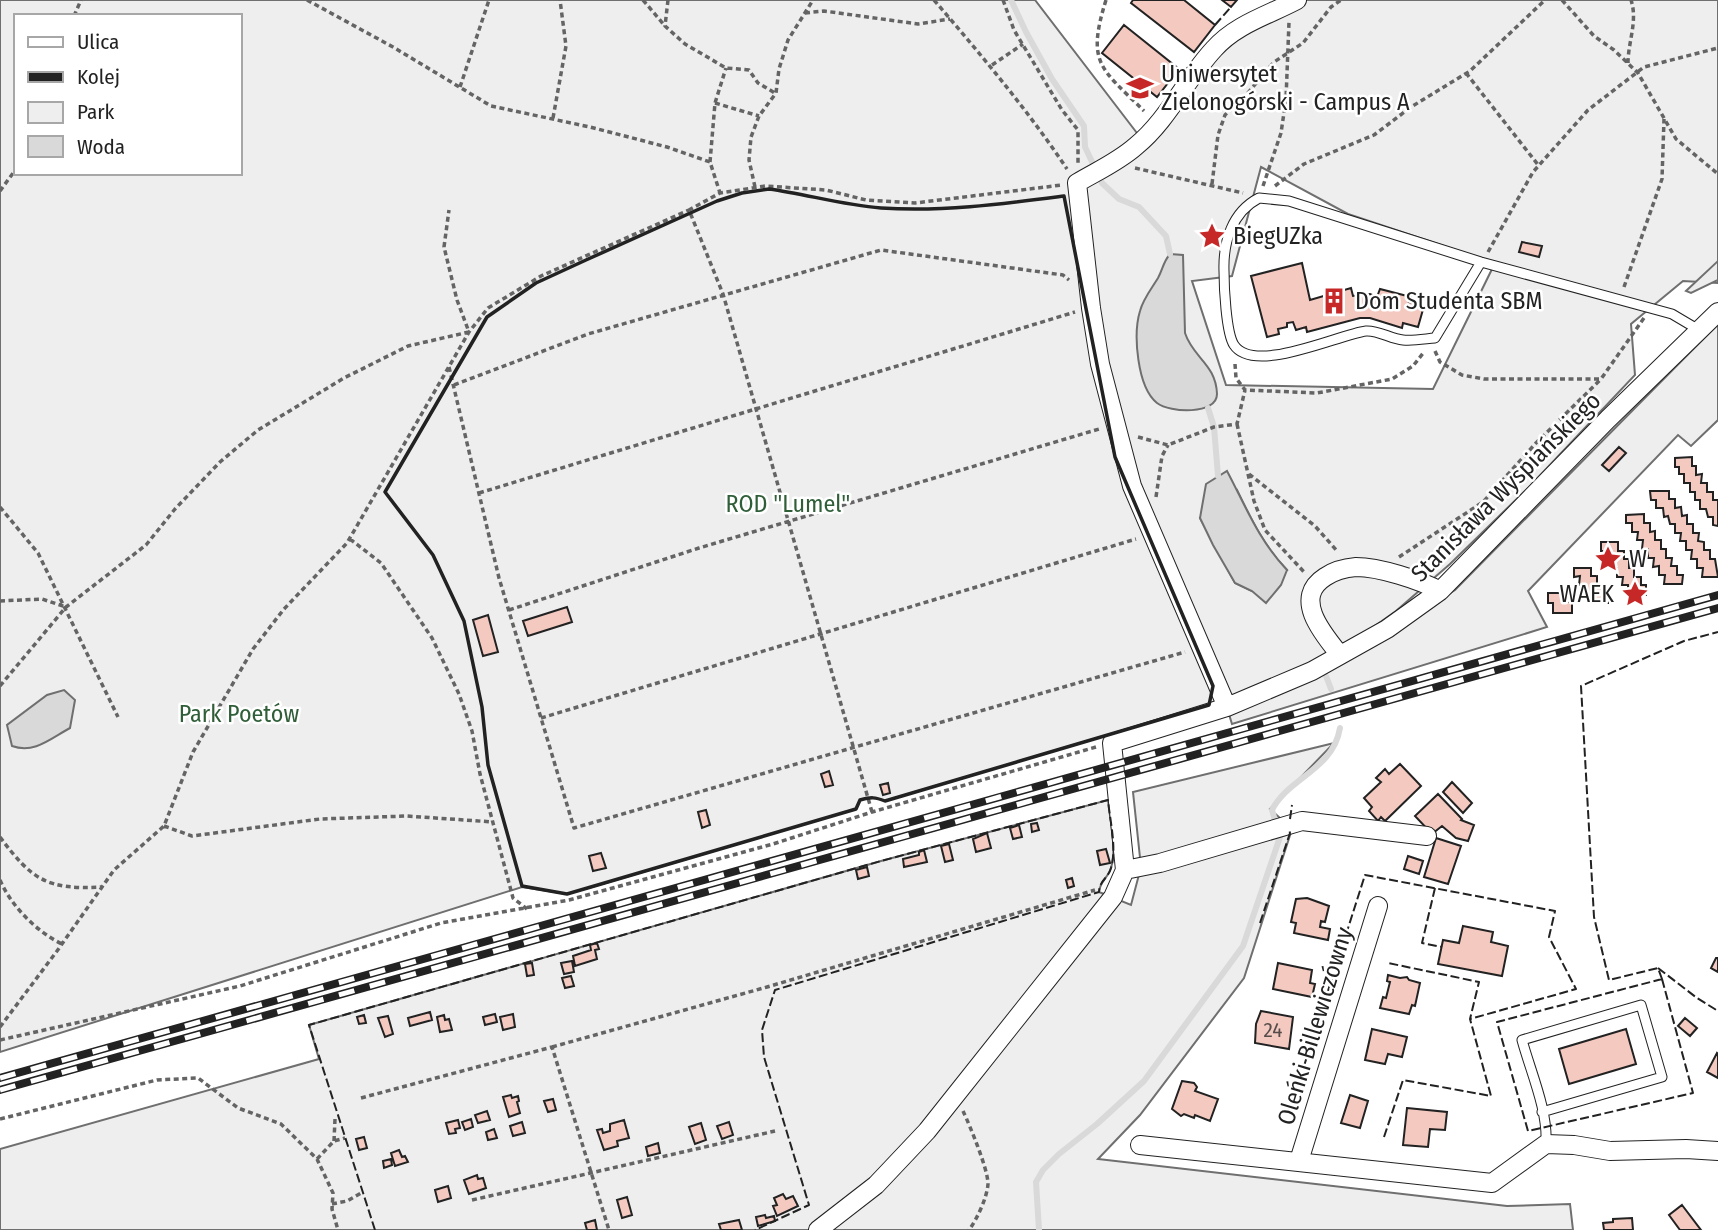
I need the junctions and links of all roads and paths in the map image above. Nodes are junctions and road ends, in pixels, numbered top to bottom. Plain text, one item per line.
1 (489, 0) edge
2 (560, 0) edge
3 (643, 0) edge
4 (668, 0) edge
5 (813, 0) edge
6 (934, 0) edge
7 (1003, 0) edge
8 (1106, 0) edge
9 (1341, 0) edge
10 (1545, 0) edge
11 (1562, 0) edge
12 (1631, 0) edge
13 (310, 1) edge
14 (1293, 2) edge
15 (805, 13) junction
16 (950, 19) junction
17 (665, 26) junction
18 (1023, 44) junction
19 (1718, 48) edge
20 (1289, 52) junction
21 (1628, 63) junction
22 (992, 65) dead end
23 (726, 68) junction
24 (1466, 73) junction
25 (1638, 73) junction
26 (460, 87) junction
27 (776, 93) junction
28 (715, 103) junction
29 (759, 116) junction
30 (1664, 117) junction
31 (552, 119) junction
32 (1157, 123) junction
33 (710, 162) junction
34 (1110, 165) junction
35 (1539, 166) junction
36 (14, 172) edge
37 (1718, 174) edge
38 (1080, 175) junction
39 (1212, 184) junction
40 (755, 187) junction
41 (0, 191) edge
42 (720, 193) junction
43 (1259, 198) junction
44 (449, 210) dead end
45 (689, 210) junction
46 (1481, 262) junction
47 (1071, 281) dead end
48 (723, 294) junction
49 (1620, 300) junction
50 (1091, 308) junction
51 (1651, 308) junction
52 (1718, 312) edge
53 (1699, 330) junction
54 (469, 332) junction
55 (1233, 344) junction
56 (449, 367) junction
57 (1601, 379) junction
58 (454, 385) junction
59 (1245, 390) junction
60 (756, 409) junction
61 (1237, 424) junction
62 (1111, 430) junction
63 (1168, 445) junction
64 (1247, 473) junction
65 (479, 493) junction
66 (0, 507) edge
67 (1143, 512) junction
68 (788, 520) junction
69 (1152, 535) junction
70 (349, 539) junction
71 (1355, 568) junction
72 (1384, 572) junction
73 (1315, 584) junction
74 (1440, 592) junction
75 (0, 601) edge
76 (66, 607) junction
77 (509, 610) junction
78 (820, 633) junction
79 (1189, 650) dead end
80 (1340, 655) junction
81 (0, 686) edge
82 (1227, 707) junction
83 (118, 717) dead end
84 (541, 718) junction
85 (1112, 743) junction
86 (853, 747) junction
87 (872, 812) junction
88 (493, 822) junction
89 (164, 826) junction
90 (1427, 836) dead end
91 (0, 837) edge
92 (1122, 877) junction
93 (0, 880) edge
94 (102, 887) junction
95 (1378, 906) dead end
96 (527, 909) junction
97 (62, 944) junction
98 (0, 1027) edge
99 (0, 1040) edge
100 (552, 1047) junction
101 (957, 1096) junction
102 (361, 1098) dead end
103 (1542, 1112) junction
104 (338, 1118) dead end
105 (0, 1119) edge
106 (775, 1131) dead end
107 (345, 1138) dead end
108 (334, 1141) junction
109 (1546, 1144) junction
110 (1140, 1145) dead end
111 (1718, 1151) edge
112 (317, 1159) junction
113 (1299, 1161) junction
114 (592, 1175) junction
115 (363, 1192) dead end
116 (472, 1200) dead end
117 (332, 1204) junction
118 (338, 1230) edge
119 (609, 1230) edge
120 (818, 1230) edge
121 (969, 1230) edge

1 - 26 path
2 - 31 path
3 - 17 path
4 - 17 path
5 - 15 path
6 - 16 path
7 - 18 path
8 - 32 path
9 - 20 path
10 - 24 path
11 - 21 path
12 - 21 path
13 - 26 path
14 - 20 path
14 - 32 street
15 - 16 path
15 - 27 path
16 - 38 path
17 - 23 path
18 - 22 path
18 - 38 path
19 - 25 path
20 - 39 path
20 - 43 path
21 - 25 path
23 - 27 path
23 - 28 path
24 - 35 path
24 - 43 path
25 - 30 path
25 - 35 path
26 - 31 path
27 - 29 path
28 - 29 path
28 - 33 path
29 - 40 path
30 - 37 path
30 - 49 path
31 - 33 path
32 - 34 street
33 - 42 path
34 - 38 street
34 - 39 path
35 - 46 path
36 - 41 path
38 - 40 path
38 - 50 street
39 - 43 path
40 - 42 path
42 - 45 path
43 - 46 lane
43 - 55 lane
44 - 54 path
45 - 48 path
45 - 54 path
46 - 49 lane
46 - 55 lane
47 - 48 path
48 - 58 path
48 - 60 path
49 - 51 lane
50 - 60 path
50 - 62 street
51 - 53 lane
51 - 57 path
52 - 53 street, Stanisława Wyspiańskiego
53 - 74 street, Stanisława Wyspiańskiego
54 - 56 path
54 - 76 path
55 - 59 path
56 - 58 path
56 - 70 path
57 - 59 path
57 - 72 path
58 - 65 path
59 - 61 path
60 - 65 path
60 - 68 path
61 - 63 path
61 - 64 path
62 - 63 path
62 - 67 street
62 - 68 path
63 - 67 path
64 - 71 path
64 - 73 path
65 - 77 path
66 - 76 path
67 - 69 street
68 - 77 path
68 - 78 path
69 - 78 path
69 - 82 street
70 - 88 path
70 - 89 path
71 - 72 street
71 - 73 street
72 - 74 street
73 - 80 street
74 - 80 street, Stanisława Wyspiańskiego
75 - 76 path
76 - 81 path
76 - 83 path
77 - 84 path
78 - 84 path
78 - 86 path
79 - 86 path
80 - 82 street, Stanisława Wyspiańskiego
82 - 85 street, Stanisława Wyspiańskiego
84 - 86 path
85 - 87 path
85 - 92 street
86 - 87 path
87 - 96 path
88 - 89 path
88 - 96 path
89 - 94 path
90 - 92 street
91 - 94 path
92 - 100 path
92 - 101 street
93 - 97 path
94 - 97 path
95 - 113 street, Oleńki Billewiczówny
96 - 99 path
97 - 98 path
100 - 102 path
100 - 114 path
101 - 120 street
101 - 121 path
103 - 103 lane
103 - 109 lane
104 - 108 path
105 - 112 path
106 - 114 path
107 - 108 path
108 - 112 path
109 - 111 street
109 - 113 street, Oleńki Billewiczówny
110 - 113 street, Oleńki Billewiczówny
112 - 117 path
114 - 116 path
114 - 119 path
115 - 117 path
117 - 118 path

